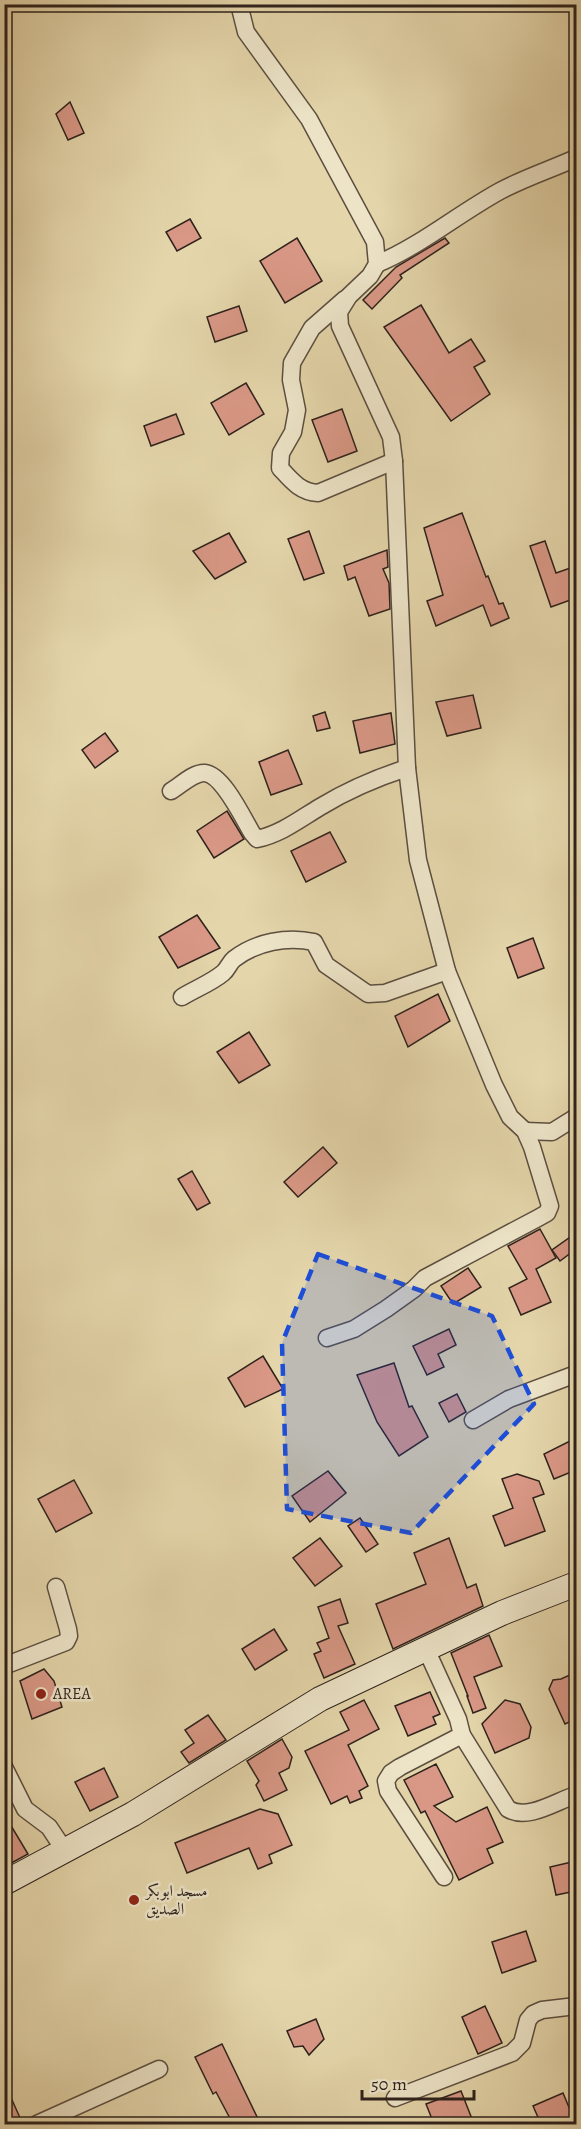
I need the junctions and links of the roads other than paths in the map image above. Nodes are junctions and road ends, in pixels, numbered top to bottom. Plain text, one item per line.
1 (239, 4) edge
2 (576, 158) edge
3 (377, 264) junction
4 (349, 296) junction
5 (394, 461) junction
6 (407, 768) junction
7 (171, 791) dead end
8 (447, 971) junction
9 (182, 997) dead end
10 (576, 1117) edge
11 (525, 1131) junction
12 (327, 1338) dead end
13 (576, 1374) edge
14 (473, 1420) dead end
15 (576, 1584) edge
16 (56, 1587) dead end
17 (426, 1649) junction
18 (4, 1666) edge
19 (462, 1734) junction
20 (4, 1767) edge
21 (576, 1795) edge
22 (65, 1851) junction
23 (444, 1877) dead end
24 (4, 1883) edge
25 (576, 2006) edge
26 (159, 2069) dead end
27 (395, 2098) dead end
28 (37, 2124) edge

1 - 3 street
2 - 3 street
3 - 4 street
4 - 5 street
4 - 5 street
5 - 6 street
6 - 7 street
6 - 8 street
8 - 9 street
8 - 11 street
10 - 11 street
11 - 12 street
13 - 14 street
15 - 17 street
16 - 18 street
17 - 19 street
17 - 22 street
19 - 21 street
19 - 23 street
20 - 22 street
22 - 24 street
25 - 27 street
26 - 28 street

